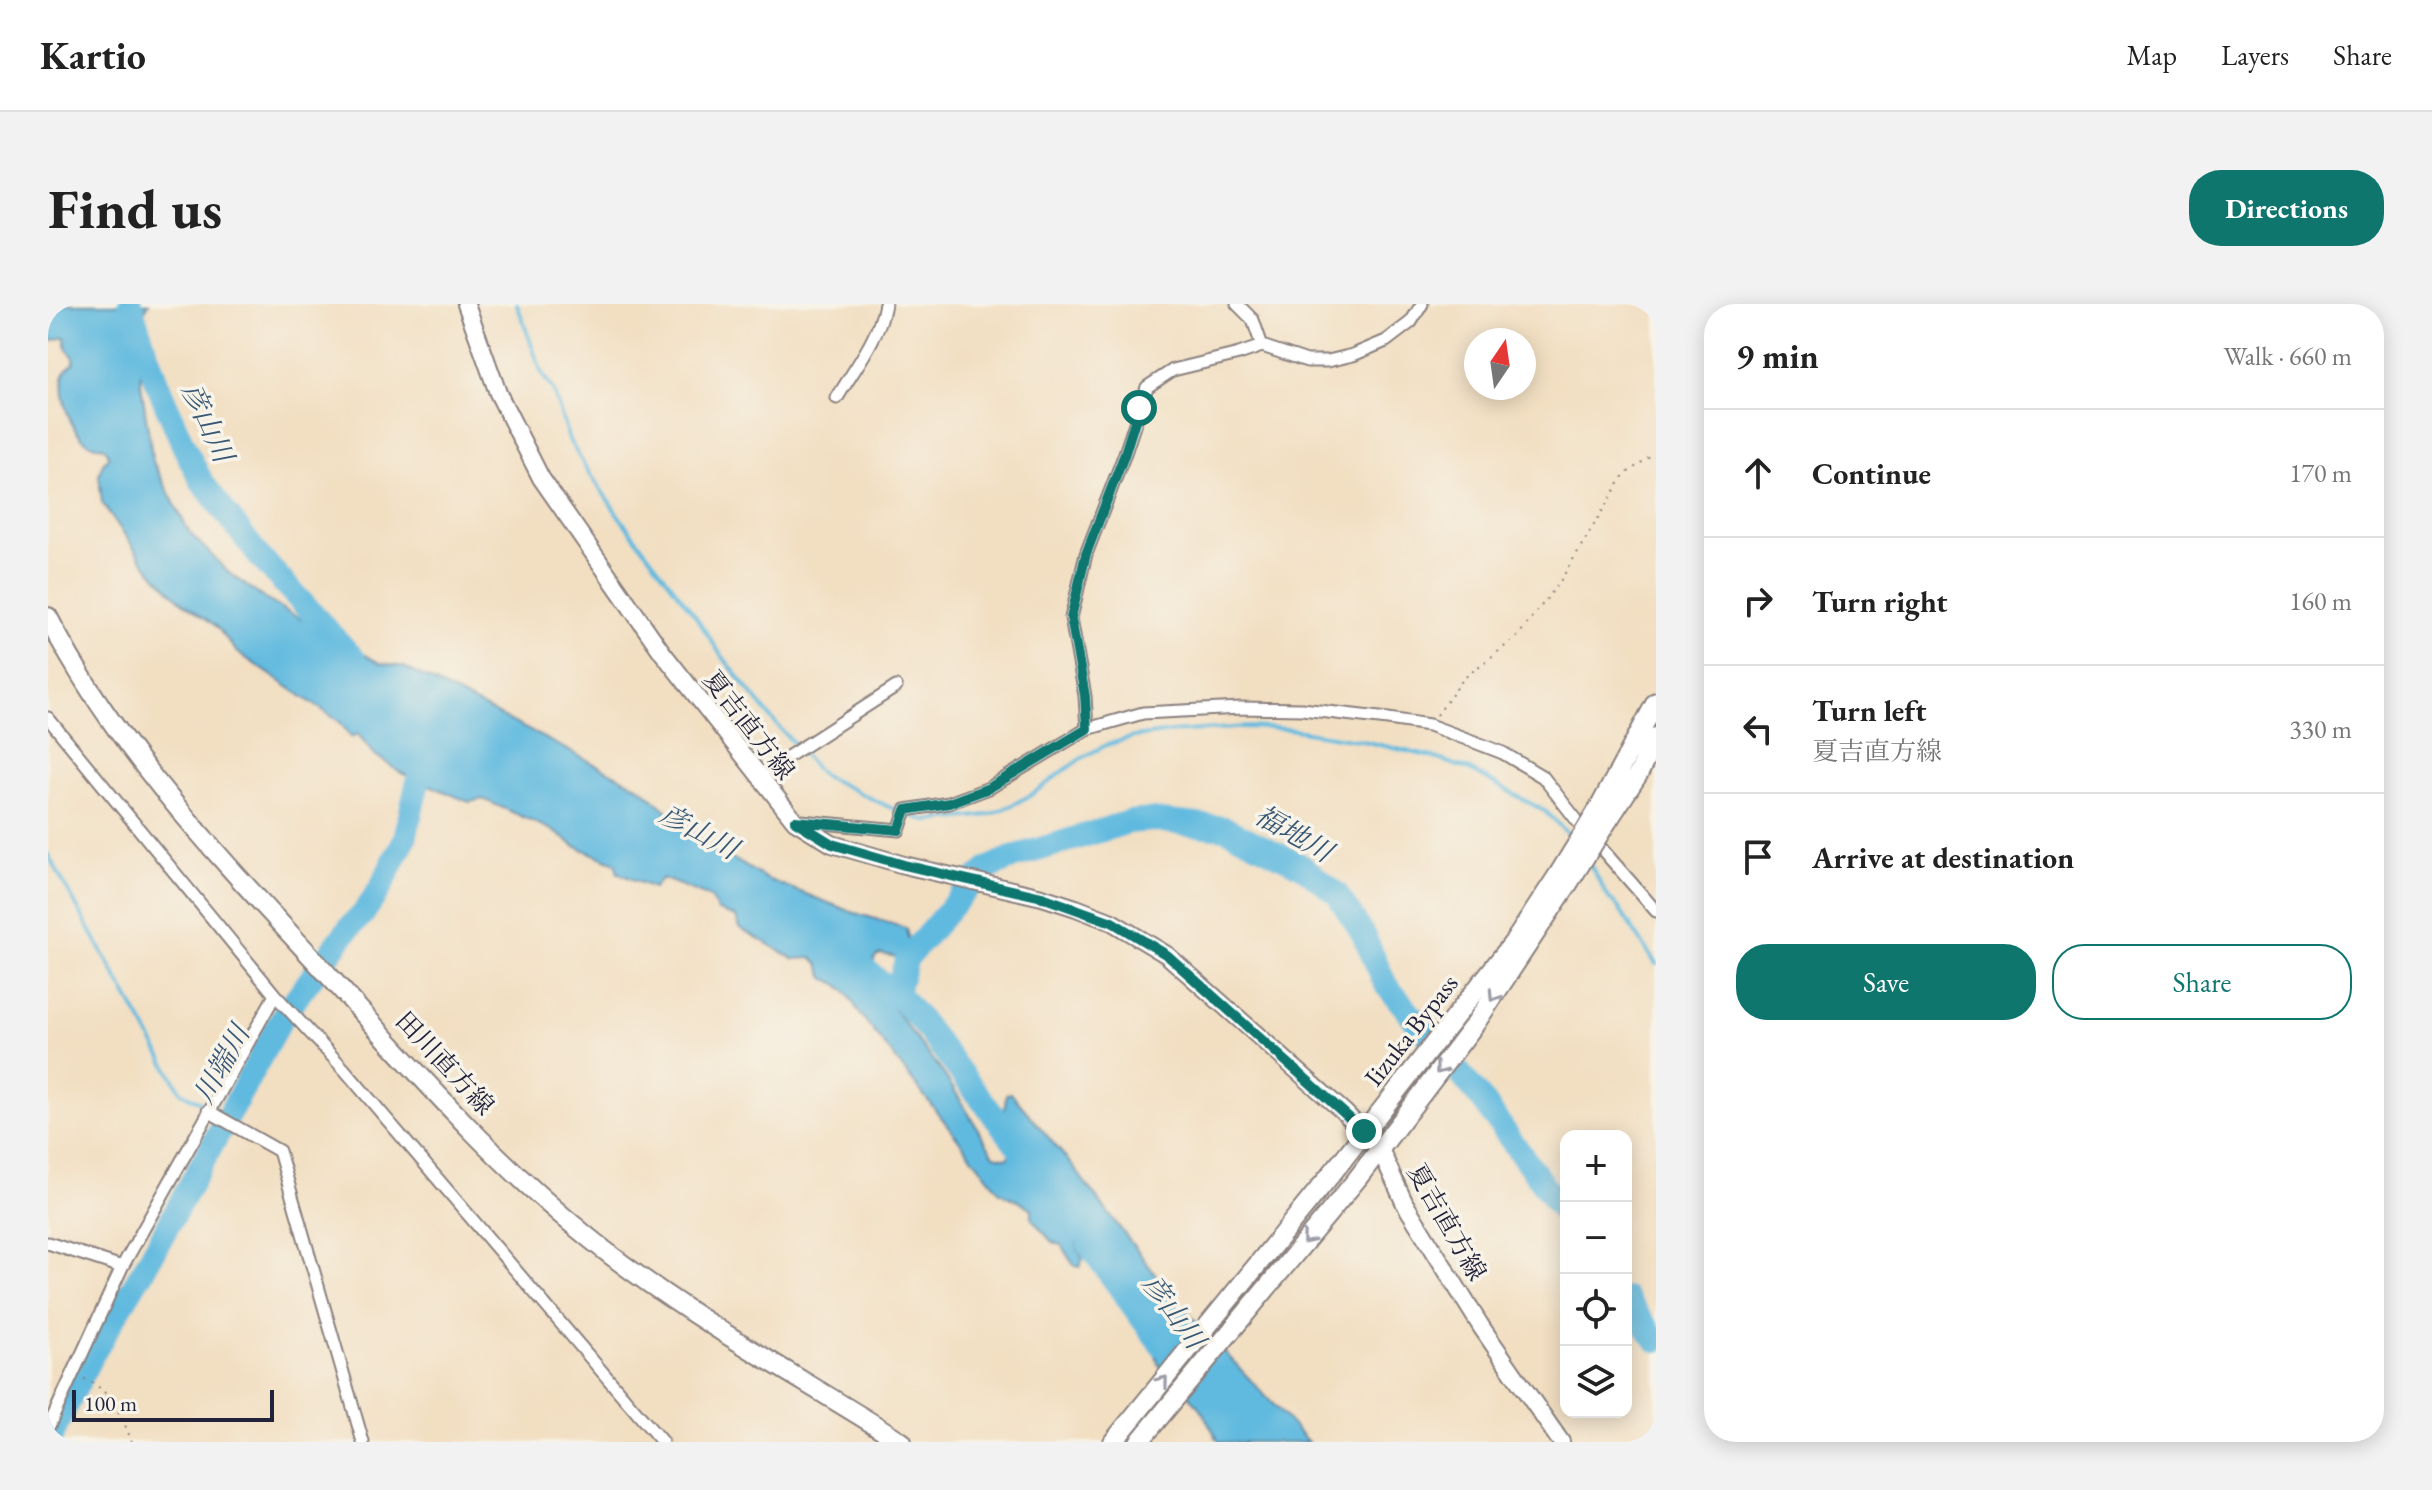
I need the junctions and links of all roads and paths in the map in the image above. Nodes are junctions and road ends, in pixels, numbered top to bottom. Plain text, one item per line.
1 (466, 304) edge
2 (885, 304) edge
3 (1237, 304) edge
4 (1422, 304) edge
5 (1262, 346) junction
6 (837, 398) dead end
7 (1656, 458) edge
8 (48, 617) edge
9 (896, 687) dead end
10 (1656, 702) edge
11 (48, 718) edge
12 (1429, 725) junction
13 (1087, 729) junction
14 (1656, 737) edge
15 (758, 776) junction
16 (1603, 816) junction
17 (795, 821) junction
18 (1563, 879) junction
19 (1656, 911) edge
20 (275, 995) junction
21 (208, 1111) junction
22 (1364, 1131) junction
23 (1380, 1149) junction
24 (48, 1243) edge
25 (122, 1267) junction
26 (71, 1374) junction
27 (48, 1428) edge
28 (132, 1442) edge
29 (363, 1442) edge
30 (662, 1442) edge
31 (902, 1442) edge
32 (1113, 1442) edge
33 (1139, 1442) edge
34 (1561, 1442) edge

1 - 15 main road, 夏吉直方線
2 - 6 street
3 - 5 street
4 - 5 street
5 - 13 street
7 - 12 path
8 - 31 main road, 田川直方線
9 - 15 street
10 - 16 main road
11 - 20 street
12 - 13 street
12 - 19 street
13 - 17 street
14 - 16 main road
15 - 17 main road, 夏吉直方線
16 - 18 main road, bridge
17 - 22 main road, 夏吉直方線
18 - 22 main road, Iizuka Bypass
18 -> 23 main road
20 - 21 street
20 - 30 street
21 - 25 street
21 - 29 street
22 - 23 main road, 夏吉直方線
32 -> 22 main road, Iizuka Bypass
23 -> 33 main road
23 - 34 main road, 夏吉直方線
24 - 25 street
25 - 26 street
26 - 27 street
26 - 28 path

